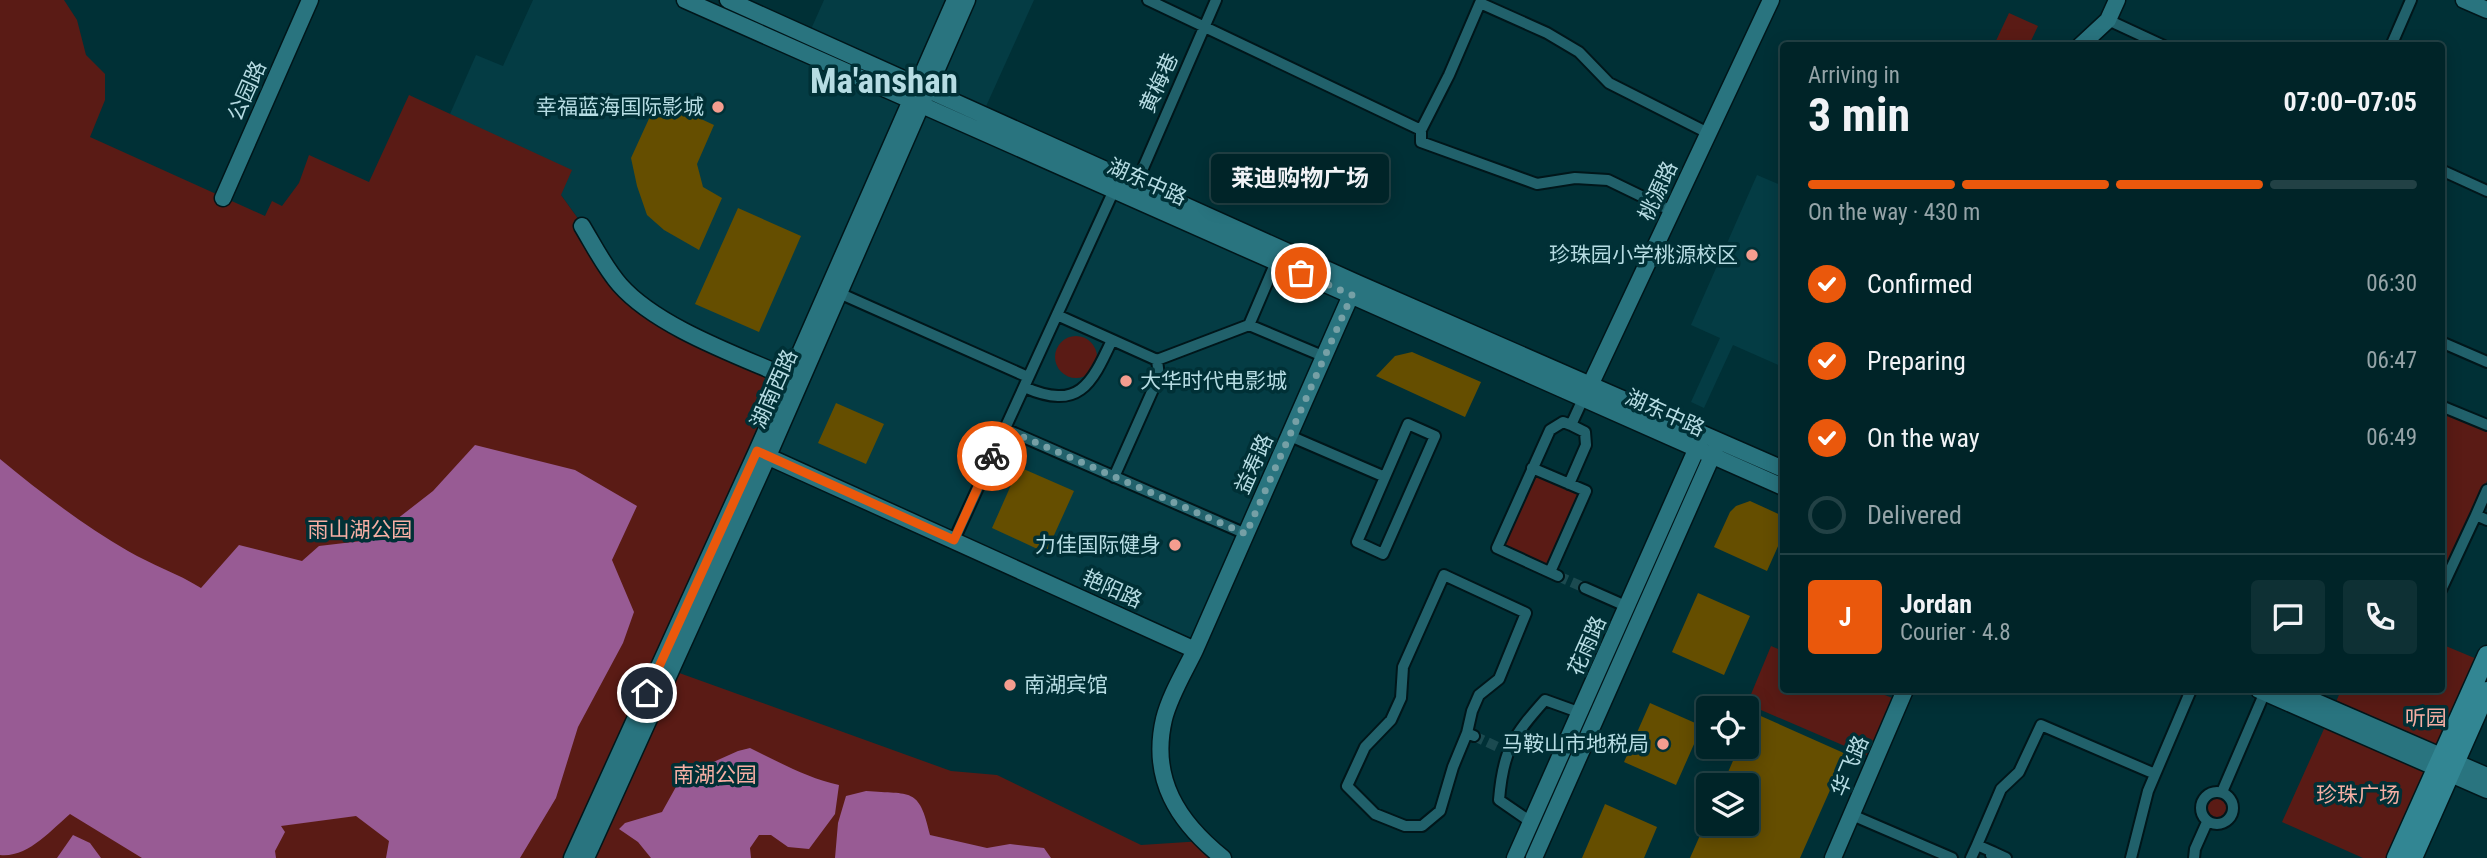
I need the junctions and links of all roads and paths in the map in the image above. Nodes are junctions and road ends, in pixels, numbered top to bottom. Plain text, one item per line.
1 (310, 0) edge
2 (685, 0) edge
3 (728, 0) edge
4 (955, 0) edge
5 (967, 0) edge
6 (1148, 0) edge
7 (1216, 0) edge
8 (1771, 0) edge
9 (2117, 0) edge
10 (2412, 0) edge
11 (2464, 0) edge
12 (1481, 1) edge
13 (2487, 10) edge
14 (2108, 20) junction
15 (1204, 27) junction
16 (2084, 42) edge
17 (2155, 42) edge
18 (2393, 42) edge
19 (923, 87) junction
20 (916, 103) junction
21 (1421, 130) junction
22 (1709, 133) junction
23 (2445, 172) edge
24 (1137, 182) junction
25 (1114, 190) junction
26 (2487, 191) edge
27 (223, 198) dead end
28 (1672, 211) junction
29 (582, 226) dead end
30 (1276, 262) junction
31 (839, 293) junction
32 (1352, 295) junction
33 (1057, 315) junction
34 (1249, 325) junction
35 (1112, 340) junction
36 (2445, 344) edge
37 (1325, 356) junction
38 (1157, 360) junction
39 (2487, 362) edge
40 (789, 378) junction
41 (1026, 382) junction
42 (1586, 392) junction
43 (2445, 407) edge
44 (1571, 425) junction
45 (2487, 425) edge
46 (1005, 429) junction
47 (1703, 435) junction
48 (1290, 436) junction
49 (1719, 441) junction
50 (762, 454) junction
51 (1704, 454) junction
52 (1532, 468) junction
53 (1780, 468) edge
54 (1114, 477) junction
55 (1385, 477) junction
56 (1569, 484) junction
57 (1780, 486) edge
58 (2487, 490) edge
59 (2476, 515) junction
60 (2487, 520) edge
61 (1246, 534) junction
62 (954, 540) junction
63 (2445, 581) edge
64 (1585, 588) tunnel mouth
65 (1628, 607) junction
66 (1195, 650) junction
67 (2487, 655) edge
68 (2487, 691) edge
69 (1904, 693) edge
70 (2190, 693) edge
71 (2261, 693) edge
72 (2267, 693) edge
73 (2294, 693) edge
74 (1581, 713) junction
75 (1471, 734) joint
76 (2446, 766) junction
77 (2155, 774) junction
78 (2487, 776) edge
79 (2487, 790) edge
80 (2222, 792) junction
81 (1852, 815) junction
82 (1531, 822) junction
83 (2207, 822) junction
84 (1977, 845) junction
85 (1991, 855) edge
86 (572, 858) edge
87 (586, 858) edge
88 (1223, 858) edge
89 (1515, 858) edge
90 (1534, 858) edge
91 (1833, 858) edge
92 (1952, 858) edge
93 (1971, 858) edge
94 (2006, 858) edge
95 (2131, 858) edge
96 (2194, 858) edge
97 (2396, 858) edge
98 (2413, 858) edge

1 - 27 main road, 公园路
2 - 20 main road, 湖东中路
3 - 19 main road, 湖东中路
4 - 19 main road
5 - 19 main road
6 - 15 street
7 - 15 street, 黄梅巷
8 - 22 main road, 桃源路
9 - 14 main road
10 - 18 street
11 - 13 main road
12 - 21 street
12 - 22 street
14 - 16 main road
14 - 17 street
15 - 21 street
15 - 24 street, 黄梅巷
19 - 20 main road
19 - 24 main road, 湖东中路
20 - 25 main road, 湖东中路
20 - 31 main road, 湖南西路
20 - 40 main road, 湖南西路
21 - 28 street
22 - 28 main road, 桃源路
23 - 26 street
24 - 42 main road, 湖东中路
25 - 30 main road, 湖东中路
25 - 33 street
28 - 42 main road, 桃源路
29 - 40 main road
30 - 32 main road, 湖东中路
30 - 34 street
31 - 41 street
31 - 50 main road, 湖南西路
32 - 37 main road, 益寿路
32 - 42 main road, 湖东中路
33 - 35 street
33 - 41 street
34 - 37 street
34 - 38 street
35 - 38 street
35 - 41 street
36 - 39 street
37 - 48 main road, 益寿路
38 - 54 street
40 - 50 main road, 湖南西路
41 - 46 street
42 - 44 street
42 - 47 main road, 湖东中路
42 - 51 main road, 湖东中路
43 - 45 street
44 - 52 street
44 - 56 street
46 - 54 street
46 - 62 street
47 - 49 main road, 湖东中路
47 - 51 main road
48 - 55 street
48 - 61 main road, 益寿路
49 - 51 main road
49 - 53 main road, 湖东中路
50 - 62 main road, 艳阳路
50 - 86 main road, 湖南西路
50 - 87 main road, 湖南西路
51 - 57 main road, 湖东中路
51 - 65 main road, 花雨路
51 - 90 main road
52 - 56 street
52 - 56 street
54 - 61 street
55 - 55 street
58 - 59 street
59 - 60 street
59 - 63 street
61 - 66 main road, 益寿路
62 - 66 main road, 艳阳路
64 - 65 street
65 - 74 main road, 花雨路
66 - 88 main road
67 - 76 main road
68 - 76 main road
69 - 81 main road, 华飞路
70 - 77 street
71 - 80 street
72 - 76 main road
73 - 76 main road
74 - 82 main road, 花雨路
74 - 82 street
75 - 75 street
76 - 78 main road
76 - 79 main road
76 - 97 main road
76 - 98 main road
77 - 84 street
77 - 95 street
80 - 83 street
80 - 83 street
81 - 91 main road, 华飞路
81 - 92 street
82 - 89 main road, 花雨路
83 - 96 street
84 - 85 street
84 - 93 street
85 - 94 street

